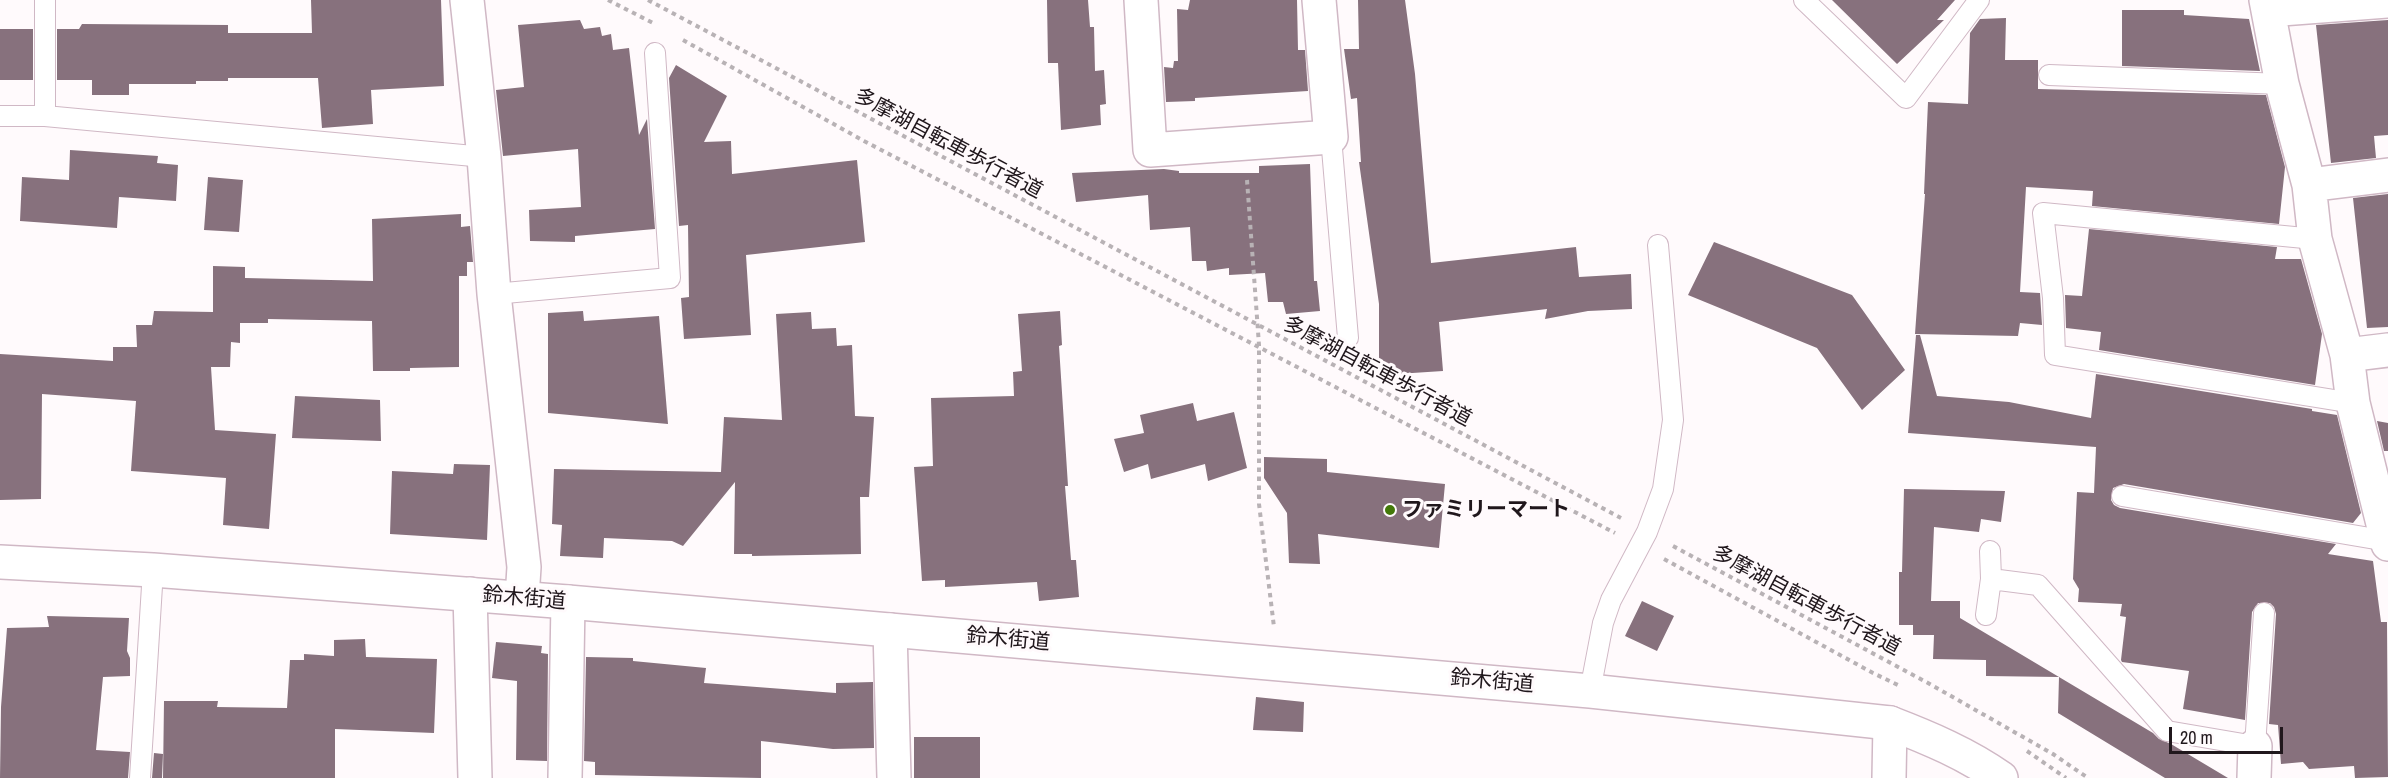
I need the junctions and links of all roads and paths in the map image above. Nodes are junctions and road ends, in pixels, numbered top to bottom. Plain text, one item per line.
1 (45, 0) edge
2 (467, 0) edge
3 (608, 0) edge
4 (648, 0) edge
5 (1141, 0) edge
6 (1319, 0) edge
7 (1804, 0) edge
8 (1979, 0) edge
9 (2388, 1) edge
10 (2267, 5) edge
11 (663, 28) dead end
12 (673, 34) dead end
13 (655, 53) dead end
14 (2049, 75) dead end
15 (2282, 84) junction
16 (0, 116) edge
17 (45, 117) junction
18 (1331, 137) junction
19 (1245, 144) junction
20 (484, 157) junction
21 (2388, 175) edge
22 (2309, 185) junction
23 (2315, 239) junction
24 (1658, 245) dead end
25 (494, 294) junction
26 (1256, 325) junction
27 (1348, 338) dead end
28 (1259, 345) junction
29 (2388, 350) edge
30 (2347, 355) junction
31 (2353, 403) junction
32 (2121, 496) dead end
33 (2387, 533) edge
34 (1643, 539) junction
35 (1990, 551) dead end
36 (0, 562) edge
37 (153, 570) junction
38 (1991, 579) junction
39 (470, 594) junction
40 (522, 598) junction
41 (567, 602) junction
42 (2264, 613) dead end
43 (1986, 615) dead end
44 (890, 630) junction
45 (1278, 663) junction
46 (1905, 688) dead end
47 (1590, 691) junction
48 (1890, 723) junction
49 (2255, 746) junction
50 (2025, 750) dead end
51 (140, 778) edge
52 (475, 778) edge
53 (565, 778) edge
54 (894, 778) edge
55 (1889, 778) edge
56 (2001, 778) edge
57 (2066, 778) edge
58 (2088, 778) edge
59 (2254, 778) edge

1 - 17 lane
2 - 20 street
3 - 11 path
4 - 26 path, 多摩湖自転車歩行者道
5 - 19 street
6 - 18 street
7 - 8 lane
9 - 10 street
10 - 15 street
12 - 28 path
13 - 25 lane
14 - 15 lane
15 - 22 street
16 - 17 lane
17 - 20 lane
18 - 19 street
18 - 27 lane
19 - 26 path
20 - 25 street
21 - 22 street
22 - 23 street
23 - 30 street
23 - 31 lane
24 - 34 lane
25 - 40 street
26 - 28 path
26 - 34 path, 多摩湖自転車歩行者道
28 - 34 path
28 - 45 path
29 - 30 street
30 - 31 street
31 - 33 street
32 - 33 lane
34 - 46 path
34 - 47 lane
34 - 58 path, 多摩湖自転車歩行者道
35 - 38 lane
36 - 37 street, 鈴木街道
37 - 39 street, 鈴木街道
37 - 51 lane
38 - 43 lane
38 - 49 lane
39 - 40 street, 鈴木街道
39 - 52 street
40 - 41 street, 鈴木街道
41 - 44 street, 鈴木街道
41 - 53 street
42 - 49 lane
44 - 45 street, 鈴木街道
44 - 54 street
45 - 47 street, 鈴木街道
47 - 48 street, 鈴木街道
48 - 55 street
48 - 56 street, 鈴木街道
49 - 59 street
50 - 57 path

